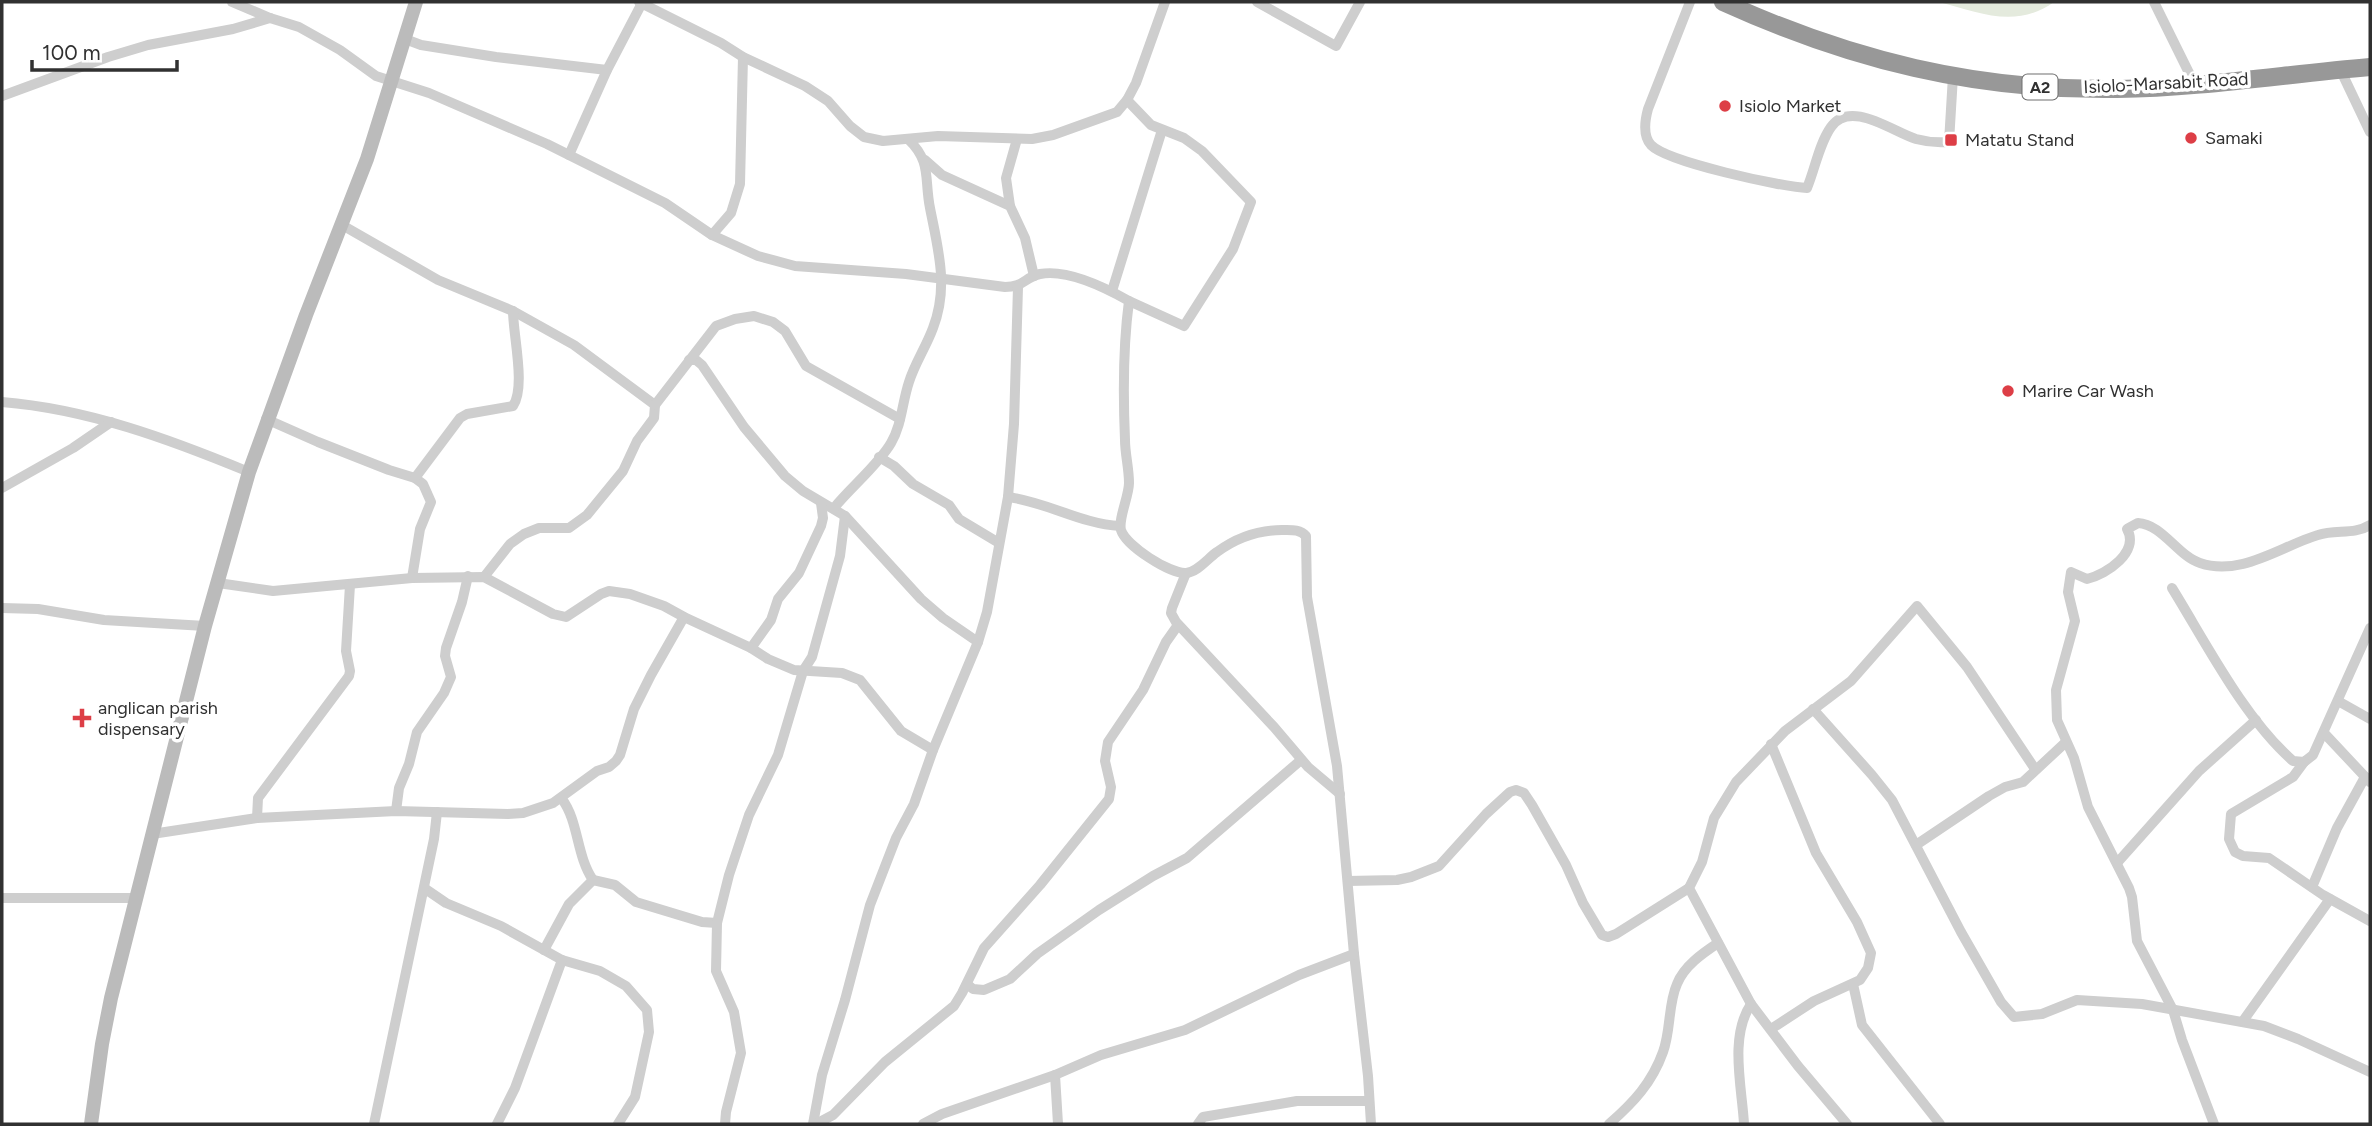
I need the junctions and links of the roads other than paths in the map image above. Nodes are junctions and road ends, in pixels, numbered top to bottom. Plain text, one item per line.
1 (232, 2) edge
2 (416, 2) edge
3 (641, 2) edge
4 (1165, 2) edge
5 (1257, 2) edge
6 (1360, 2) edge
7 (1690, 2) edge
8 (1723, 2) edge
9 (2154, 2) edge
10 (270, 19) junction
11 (405, 39) junction
12 (743, 57) junction
13 (2370, 67) edge
14 (2340, 69) junction
15 (607, 70) junction
16 (1953, 76) junction
17 (392, 79) junction
18 (2195, 85) junction
19 (2, 96) edge
20 (1127, 100) junction
21 (1162, 130) junction
22 (2370, 132) edge
23 (908, 139) junction
24 (1017, 139) junction
25 (569, 155) junction
26 (925, 160) junction
27 (1010, 206) junction
28 (342, 225) junction
29 (712, 234) junction
30 (1034, 276) junction
31 (941, 280) junction
32 (1018, 287) junction
33 (1112, 291) junction
34 (1129, 300) junction
35 (513, 311) junction
36 (690, 360) junction
37 (2, 402) edge
38 (655, 405) junction
39 (267, 419) junction
40 (900, 419) junction
41 (111, 422) junction
42 (879, 457) junction
43 (249, 472) junction
44 (415, 478) junction
45 (2, 488) edge
46 (1008, 497) junction
47 (821, 503) junction
48 (834, 508) junction
49 (845, 516) junction
50 (2370, 525) edge
51 (1120, 526) junction
52 (999, 543) junction
53 (1186, 573) junction
54 (468, 576) junction
55 (484, 577) junction
56 (412, 578) junction
57 (218, 583) junction
58 (350, 585) junction
59 (2172, 587) dead end
60 (2, 608) edge
61 (684, 617) junction
62 (1178, 625) junction
63 (205, 626) junction
64 (2370, 628) edge
65 (978, 642) junction
66 (751, 648) junction
67 (803, 671) junction
68 (2338, 701) junction
69 (1812, 709) junction
70 (2370, 719) edge
71 (2256, 720) junction
72 (2324, 733) junction
73 (2066, 742) junction
74 (1771, 744) junction
75 (933, 750) junction
76 (1301, 760) junction
77 (2304, 762) junction
78 (2035, 769) junction
79 (2367, 779) edge
80 (1340, 794) junction
81 (562, 799) junction
82 (396, 811) junction
83 (438, 812) junction
84 (257, 818) junction
85 (152, 834) junction
86 (1916, 845) junction
87 (2117, 863) junction
88 (593, 880) junction
89 (1348, 881) junction
90 (2312, 887) junction
91 (424, 888) junction
92 (1689, 888) junction
93 (2, 898) edge
94 (136, 898) junction
95 (2330, 899) junction
96 (2370, 920) edge
97 (717, 923) junction
98 (1718, 943) junction
99 (544, 950) junction
100 (1354, 954) junction
101 (562, 960) junction
102 (967, 984) junction
103 (1853, 984) junction
104 (1751, 1004) junction
105 (2173, 1010) junction
106 (2243, 1021) junction
107 (1771, 1029) junction
108 (2370, 1072) edge
109 (1055, 1075) junction
110 (1369, 1101) junction
111 (91, 1124) edge
112 (374, 1124) edge
113 (497, 1124) edge
114 (618, 1124) edge
115 (725, 1124) edge
116 (815, 1124) edge
117 (923, 1124) edge
118 (1058, 1124) edge
119 (1198, 1124) edge
120 (1371, 1124) edge
121 (1609, 1124) edge
122 (1744, 1124) edge
123 (1847, 1124) edge
124 (1940, 1124) edge
125 (2214, 1124) edge

1 - 10 street
2 - 11 street
3 - 12 street
3 - 15 street
4 - 20 street
5 - 6 street
7 - 16 street
8 - 16 highway, Isiolo-Marsabit Road / A2
9 - 18 street
10 - 17 street
10 - 19 street
11 - 15 street
11 - 17 street
12 - 23 street
12 - 29 street
13 - 14 highway, Isiolo-Marsabit Road / A2
14 - 18 highway, Isiolo-Marsabit Road / A2
14 - 22 street
15 - 25 street
16 - 18 highway, Isiolo-Marsabit Road / A2
17 - 25 street
17 - 28 street
20 - 21 street
20 - 24 street
21 - 33 street
21 - 34 street
23 - 24 street
23 - 26 street
24 - 27 street
25 - 29 street
26 - 27 street
26 - 31 street
27 - 30 street
28 - 35 street
28 - 39 street
29 - 31 street
30 - 32 street
30 - 33 street
31 - 32 street
31 - 40 street
32 - 46 street
33 - 34 street
34 - 51 street
35 - 38 street
35 - 44 street
36 - 38 street
36 - 40 street
36 - 47 street
37 - 41 street
38 - 55 street
39 - 43 street
39 - 44 street
40 - 42 street
41 - 43 street
41 - 45 street
42 - 48 street
42 - 52 street
43 - 57 street
44 - 56 street
46 - 51 street
46 - 52 street
47 - 48 street
47 - 66 street
48 - 49 street
49 - 65 street
49 - 67 street
50 - 73 street
51 - 53 street
52 - 65 street
53 - 62 street
53 - 80 street
54 - 55 street
54 - 56 street
54 - 82 street
55 - 61 street
56 - 58 street
57 - 58 street
57 - 63 street
58 - 84 street
59 - 71 street
60 - 63 street
61 - 66 street
61 - 81 street
62 - 76 street
62 - 102 street
63 - 85 street
64 - 68 street
65 - 75 street
66 - 67 street
67 - 75 street
67 - 97 street
68 - 70 street
68 - 72 street
69 - 74 street
69 - 78 street
69 - 86 street
71 - 77 street
71 - 87 street
72 - 77 street
72 - 79 street
73 - 78 street
73 - 87 street
74 - 92 street
74 - 103 street
75 - 116 street
76 - 80 street
76 - 102 street
77 - 90 street
78 - 86 street
79 - 90 street
80 - 89 street
81 - 83 street
81 - 88 street
82 - 83 street
82 - 84 street
83 - 91 street
84 - 85 street
85 - 94 street
86 - 105 street
87 - 105 street
88 - 97 street
88 - 99 street
89 - 92 street
89 - 100 street
90 - 95 street
91 - 99 street
91 - 112 street
92 - 98 street
93 - 94 street
94 - 111 street
95 - 96 street
95 - 106 street
97 - 115 street
98 - 104 street
98 - 121 street
99 - 101 street
100 - 109 street
100 - 110 street
101 - 113 street
101 - 114 street
102 - 116 street
103 - 107 street
103 - 124 street
104 - 107 street
104 - 122 street
105 - 106 street
105 - 125 street
106 - 108 street
107 - 123 street
109 - 117 street
109 - 118 street
110 - 119 street
110 - 120 street

